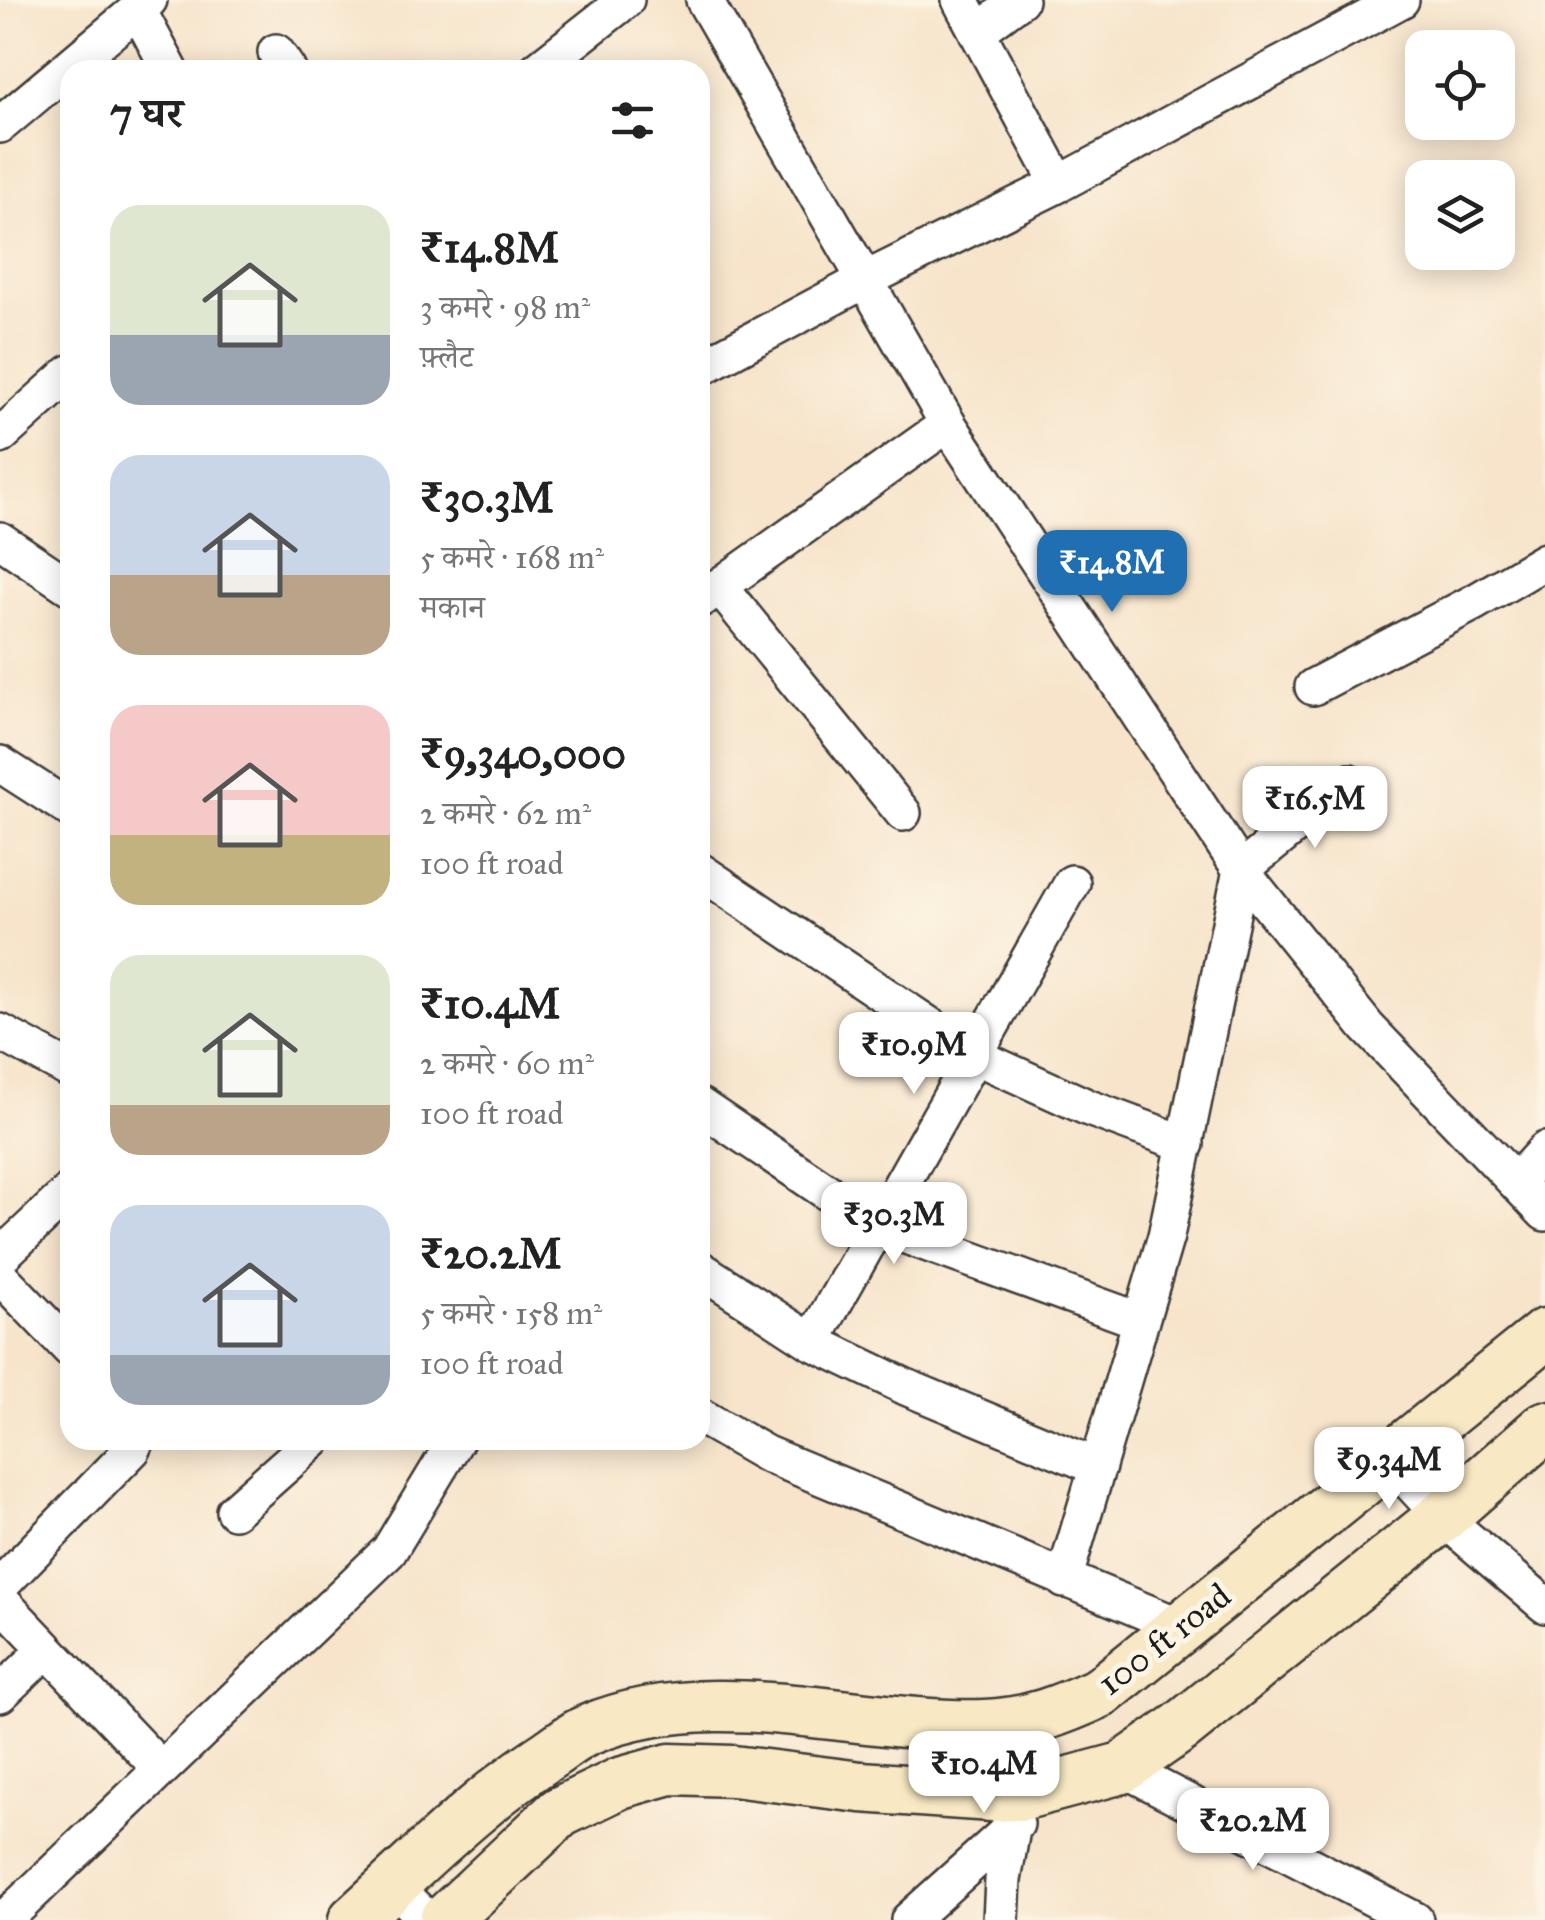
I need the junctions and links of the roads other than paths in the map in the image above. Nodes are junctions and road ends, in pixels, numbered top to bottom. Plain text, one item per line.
1 (626, 0) edge
2 (704, 0) edge
3 (960, 0) edge
4 (1020, 0) edge
5 (1400, 0) edge
6 (144, 5) edge
7 (978, 32) junction
8 (78, 60) edge
9 (166, 60) edge
10 (550, 60) edge
11 (60, 75) edge
12 (0, 125) edge
13 (1059, 184) junction
14 (865, 280) junction
15 (710, 363) edge
16 (60, 382) edge
17 (948, 424) junction
18 (0, 436) edge
19 (0, 540) edge
20 (1545, 561) edge
21 (60, 568) edge
22 (710, 593) edge
23 (1313, 686) dead end
24 (0, 764) edge
25 (1349, 782) dead end
26 (60, 803) edge
27 (903, 813) dead end
28 (1241, 870) junction
29 (710, 879) edge
30 (1072, 883) dead end
31 (3, 1039) edge
32 (976, 1056) junction
33 (60, 1065) edge
34 (710, 1113) edge
35 (1186, 1144) junction
36 (1545, 1150) edge
37 (1516, 1182) junction
38 (60, 1200) edge
39 (1545, 1213) edge
40 (876, 1225) junction
41 (0, 1257) edge
42 (710, 1275) edge
43 (0, 1276) edge
44 (1141, 1321) junction
45 (1545, 1334) edge
46 (60, 1339) edge
47 (812, 1342) junction
48 (710, 1422) edge
49 (1545, 1427) edge
50 (132, 1450) edge
51 (303, 1450) edge
52 (450, 1450) edge
53 (1388, 1460) junction
54 (1098, 1467) junction
55 (234, 1511) dead end
56 (1442, 1517) junction
57 (1064, 1580) junction
58 (0, 1586) edge
59 (0, 1600) edge
60 (1545, 1605) edge
61 (1182, 1627) junction
62 (46, 1650) junction
63 (0, 1694) edge
64 (1032, 1718) junction
65 (160, 1768) junction
66 (1122, 1768) junction
67 (1018, 1809) junction
68 (392, 1886) junction
69 (4, 1920) edge
70 (354, 1920) edge
71 (428, 1920) edge
72 (444, 1920) edge
73 (909, 1920) edge
74 (1001, 1920) edge
75 (1415, 1920) edge

1 - 10 street
2 - 14 street
3 - 7 street
4 - 7 street
5 - 13 street
6 - 8 street
6 - 9 street
7 - 13 street
11 - 12 street
13 - 14 street
14 - 15 street
14 - 17 street
16 - 18 street
17 - 22 street
17 - 28 street
19 - 21 street
20 - 23 street
22 - 27 street
24 - 26 street
25 - 28 street
28 - 35 street
28 - 37 street
29 - 32 street
30 - 32 street
31 - 33 street
32 - 35 street
32 - 40 street
34 - 40 street
35 - 44 street
36 - 37 street
37 - 39 street
38 - 41 street
40 - 44 street
40 - 47 street
42 - 47 street
43 - 46 street
44 - 54 street
45 - 53 main road, 100 ft road
47 - 54 street
48 - 57 street
49 - 56 main road
50 - 58 street
51 - 55 street
52 - 65 street
53 - 56 street
53 - 61 main road, 100 ft road
54 - 57 street
56 - 60 street
56 - 66 main road
57 - 61 street
59 - 62 street
61 - 64 main road, 100 ft road
62 - 63 street
62 - 65 street
64 - 67 street
64 - 68 main road, 100 ft road
65 - 69 street
66 - 67 main road
66 - 75 street
67 - 72 main road
67 - 73 street
67 - 74 street
68 - 70 main road, 100 ft road
68 - 71 street

